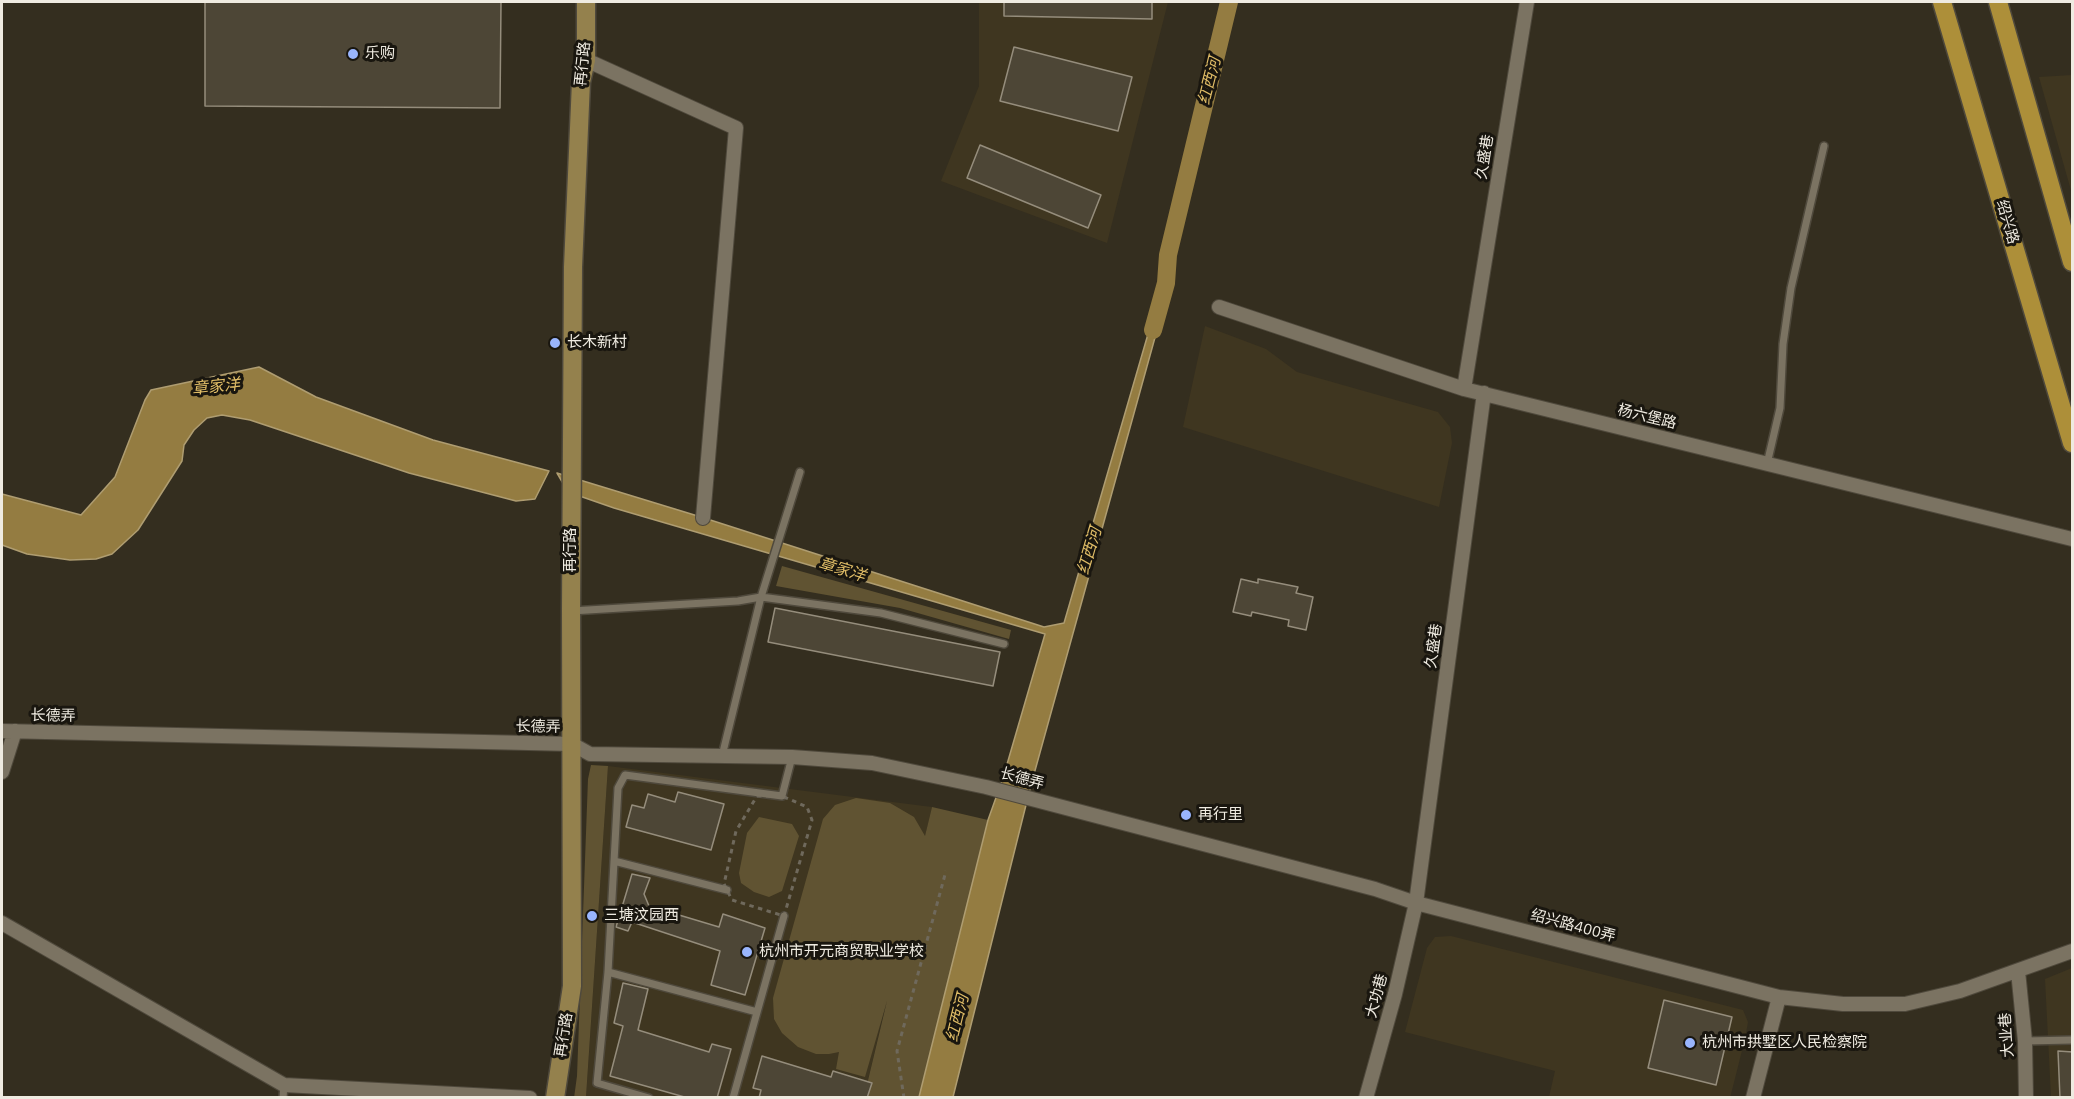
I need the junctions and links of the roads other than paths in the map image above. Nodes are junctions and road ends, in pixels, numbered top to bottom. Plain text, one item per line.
1 (586, 2) edge
2 (1527, 2) edge
3 (1942, 2) edge
4 (1998, 2) edge
5 (586, 60) junction
6 (1824, 146) dead end
7 (2073, 262) edge
8 (1219, 307) dead end
9 (1464, 389) junction
10 (1484, 393) junction
11 (2073, 443) edge
12 (1767, 464) junction
13 (800, 472) dead end
14 (703, 518) dead end
15 (2073, 539) edge
16 (761, 597) junction
17 (571, 611) junction
18 (1004, 644) dead end
19 (8, 731) edge
20 (572, 744) junction
21 (722, 756) junction
22 (792, 757) junction
23 (2, 772) edge
24 (1066, 809) joint
25 (614, 861) junction
26 (727, 890) road end
27 (1416, 903) junction
28 (784, 916) road end
29 (2, 923) edge
30 (2073, 951) edge
31 (2018, 971) junction
32 (608, 972) junction
33 (1779, 997) junction
34 (757, 1012) junction
35 (2073, 1040) edge
36 (2025, 1041) junction
37 (284, 1091) edge
38 (530, 1098) edge
39 (555, 1098) edge
40 (649, 1098) edge
41 (733, 1098) edge
42 (1366, 1098) edge
43 (1753, 1098) edge
44 (2026, 1098) edge

1 - 5 street, 再行路
2 - 9 street, 久盛巷
3 - 11 main road, 绍兴路
4 - 7 main road
5 - 14 street
5 - 17 street, 再行路
6 - 12 lane
8 - 9 street, 杨六堡路
9 - 10 street, 杨六堡路
10 - 12 street, 杨六堡路
10 - 27 street, 久盛巷
12 - 15 street, 杨六堡路
13 - 16 lane
16 - 17 lane
16 - 18 lane
16 - 21 lane
17 - 20 street, 再行路
19 - 20 street, 长德弄
19 - 23 street
20 - 21 street, 长德弄
20 - 39 street, 再行路
21 - 22 street, 长德弄
22 - 24 street, 长德弄
22 - 25 lane
24 - 27 street, 绍兴路400弄
25 - 26 lane
25 - 32 lane
27 - 33 street, 绍兴路400弄
27 - 42 street, 大功巷
28 - 34 lane
29 - 37 street
30 - 31 street, 绍兴路400弄
31 - 33 street, 绍兴路400弄
31 - 36 street, 大业巷
32 - 34 lane
32 - 40 lane
33 - 43 street
34 - 41 lane
35 - 36 lane
36 - 44 street, 大业巷
37 - 38 street

